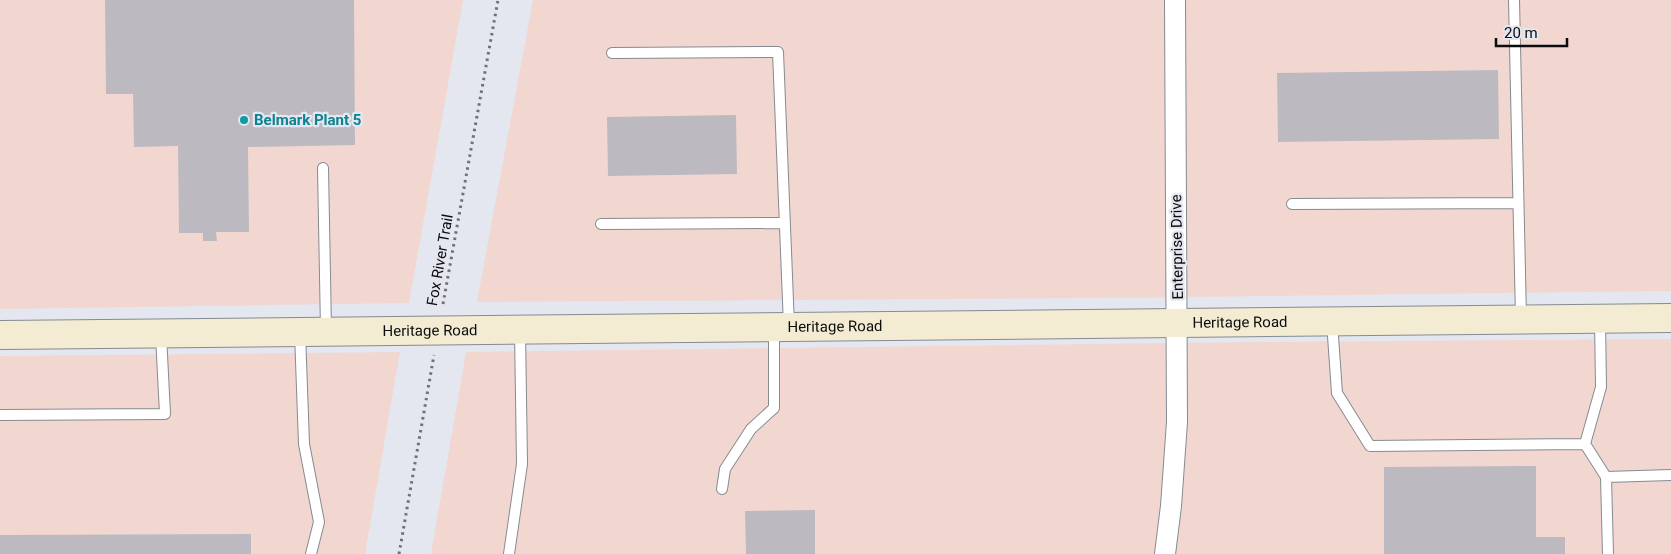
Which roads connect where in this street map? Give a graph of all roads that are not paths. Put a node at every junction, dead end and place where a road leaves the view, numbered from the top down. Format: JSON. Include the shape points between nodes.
{"nodes":[{"id":1,"x":1175,"y":0,"type":"edge"},
{"id":2,"x":1514,"y":0,"type":"edge"},
{"id":3,"x":612,"y":53,"type":"dead end"},
{"id":4,"x":324,"y":168,"type":"dead end"},
{"id":5,"x":1518,"y":203,"type":"junction"},
{"id":6,"x":1292,"y":204,"type":"dead end"},
{"id":7,"x":785,"y":223,"type":"junction"},
{"id":8,"x":601,"y":224,"type":"dead end"},
{"id":9,"x":1671,"y":318,"type":"edge"},
{"id":10,"x":1521,"y":319,"type":"junction"},
{"id":11,"x":1600,"y":319,"type":"junction"},
{"id":12,"x":1332,"y":321,"type":"junction"},
{"id":13,"x":1178,"y":323,"type":"junction"},
{"id":14,"x":782,"y":327,"type":"junction"},
{"id":15,"x":520,"y":329,"type":"junction"},
{"id":16,"x":313,"y":332,"type":"junction"},
{"id":17,"x":161,"y":333,"type":"junction"},
{"id":18,"x":0,"y":335,"type":"edge"},
{"id":19,"x":0,"y":416,"type":"edge"},
{"id":20,"x":1585,"y":444,"type":"junction"},
{"id":21,"x":1671,"y":475,"type":"edge"},
{"id":22,"x":1606,"y":477,"type":"junction"},
{"id":23,"x":722,"y":489,"type":"dead end"},
{"id":24,"x":311,"y":554,"type":"edge"},
{"id":25,"x":509,"y":554,"type":"edge"},
{"id":26,"x":1165,"y":554,"type":"edge"},
{"id":27,"x":1608,"y":554,"type":"edge"}],
"edges":[{"from":1,"to":13,"type":"street","name":"Enterprise Drive"},
{"from":2,"to":5,"type":"lane"},
{"from":3,"to":7,"type":"lane","via":[[778,52]]},
{"from":4,"to":16,"type":"lane"},
{"from":5,"to":6,"type":"lane"},
{"from":5,"to":10,"type":"lane"},
{"from":7,"to":8,"type":"lane"},
{"from":7,"to":14,"type":"lane"},
{"from":9,"to":11,"type":"main road","name":"Heritage Road"},
{"from":10,"to":11,"type":"main road","name":"Heritage Road"},
{"from":10,"to":12,"type":"main road","name":"Heritage Road"},
{"from":11,"to":20,"type":"lane","via":[[1601,387]]},
{"from":12,"to":13,"type":"main road","name":"Heritage Road"},
{"from":12,"to":20,"type":"lane","via":[[1337,393],[1370,446]]},
{"from":13,"to":14,"type":"main road","name":"Heritage Road"},
{"from":13,"to":26,"type":"street","name":"Enterprise Drive","via":[[1177,422]]},
{"from":14,"to":15,"type":"main road","name":"Heritage Road"},
{"from":14,"to":23,"type":"lane","via":[[774,408],[751,429],[725,469]]},
{"from":15,"to":16,"type":"main road","name":"Heritage Road"},
{"from":15,"to":25,"type":"lane","via":[[522,464]]},
{"from":16,"to":17,"type":"main road","name":"Heritage Road"},
{"from":16,"to":24,"type":"lane","via":[[304,444],[319,522]]},
{"from":17,"to":18,"type":"main road","name":"Heritage Road"},
{"from":17,"to":19,"type":"lane","via":[[165,414]]},
{"from":20,"to":22,"type":"lane"},
{"from":21,"to":22,"type":"lane"},
{"from":22,"to":27,"type":"lane"}]}
